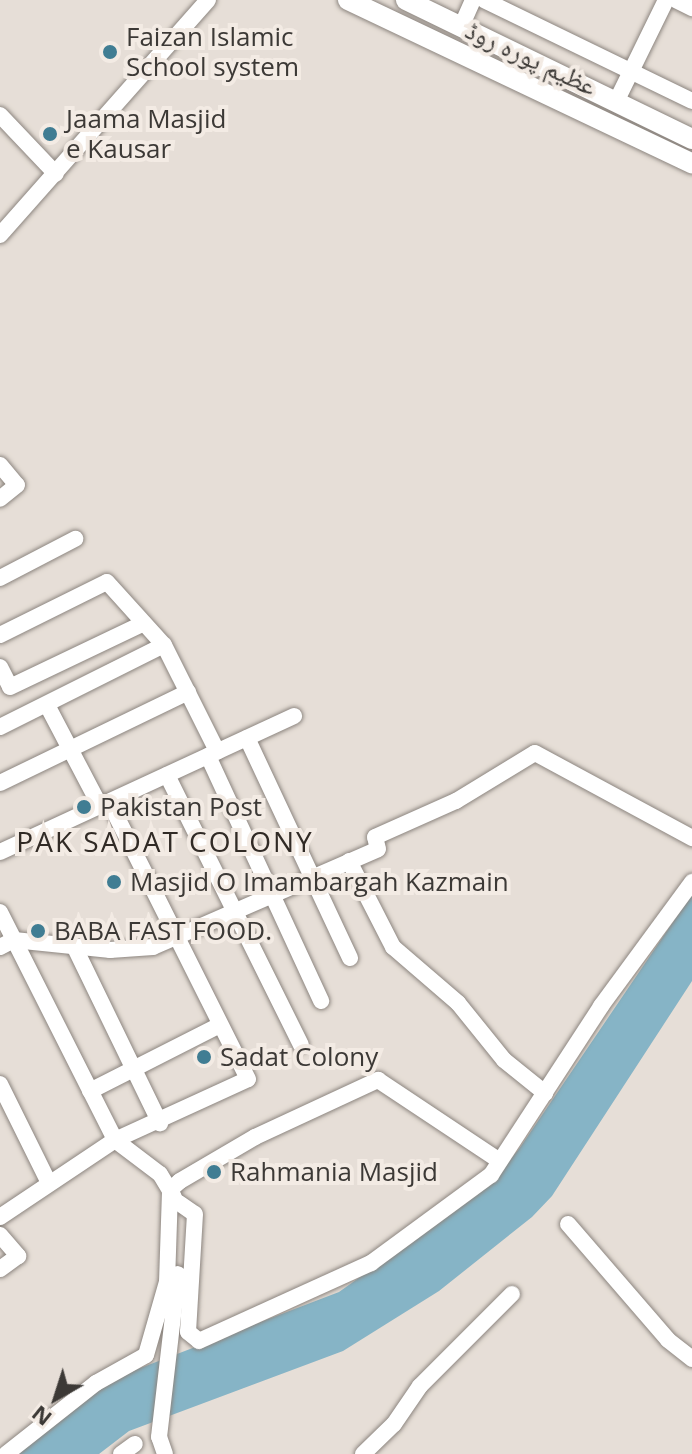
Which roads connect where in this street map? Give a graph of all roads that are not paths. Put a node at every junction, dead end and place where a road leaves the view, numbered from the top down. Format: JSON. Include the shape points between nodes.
{"nodes":[{"id":1,"x":208,"y":0,"type":"edge"},
{"id":2,"x":348,"y":0,"type":"edge"},
{"id":3,"x":406,"y":0,"type":"edge"},
{"id":4,"x":473,"y":0,"type":"edge"},
{"id":5,"x":484,"y":0,"type":"edge"},
{"id":6,"x":666,"y":0,"type":"edge"},
{"id":7,"x":676,"y":0,"type":"edge"},
{"id":8,"x":692,"y":8,"type":"edge"},
{"id":9,"x":461,"y":27,"type":"junction"},
{"id":10,"x":631,"y":71,"type":"junction"},
{"id":11,"x":692,"y":101,"type":"edge"},
{"id":12,"x":616,"y":102,"type":"junction"},
{"id":13,"x":3,"y":124,"type":"edge"},
{"id":14,"x":692,"y":139,"type":"edge"},
{"id":15,"x":692,"y":163,"type":"edge"},
{"id":16,"x":56,"y":174,"type":"junction"},
{"id":17,"x":0,"y":235,"type":"edge"},
{"id":18,"x":0,"y":465,"type":"edge"},
{"id":19,"x":0,"y":499,"type":"edge"},
{"id":20,"x":75,"y":539,"type":"dead end"},
{"id":21,"x":0,"y":578,"type":"edge"},
{"id":22,"x":144,"y":623,"type":"junction"},
{"id":23,"x":0,"y":635,"type":"edge"},
{"id":24,"x":164,"y":645,"type":"junction"},
{"id":25,"x":0,"y":667,"type":"edge"},
{"id":26,"x":188,"y":692,"type":"junction"},
{"id":27,"x":47,"y":705,"type":"junction"},
{"id":28,"x":294,"y":716,"type":"dead end"},
{"id":29,"x":0,"y":727,"type":"edge"},
{"id":30,"x":247,"y":738,"type":"junction"},
{"id":31,"x":71,"y":751,"type":"junction"},
{"id":32,"x":213,"y":754,"type":"junction"},
{"id":33,"x":167,"y":775,"type":"junction"},
{"id":34,"x":0,"y":783,"type":"edge"},
{"id":35,"x":105,"y":804,"type":"junction"},
{"id":36,"x":692,"y":838,"type":"edge"},
{"id":37,"x":0,"y":852,"type":"edge"},
{"id":38,"x":349,"y":861,"type":"junction"},
{"id":39,"x":313,"y":876,"type":"junction"},
{"id":40,"x":692,"y":882,"type":"edge"},
{"id":41,"x":273,"y":894,"type":"junction"},
{"id":42,"x":236,"y":910,"type":"junction"},
{"id":43,"x":0,"y":912,"type":"edge"},
{"id":44,"x":177,"y":935,"type":"junction"},
{"id":45,"x":7,"y":944,"type":"edge"},
{"id":46,"x":75,"y":948,"type":"junction"},
{"id":47,"x":350,"y":958,"type":"dead end"},
{"id":48,"x":321,"y":1001,"type":"dead end"},
{"id":49,"x":220,"y":1025,"type":"junction"},
{"id":50,"x":301,"y":1045,"type":"dead end"},
{"id":51,"x":134,"y":1068,"type":"junction"},
{"id":52,"x":0,"y":1084,"type":"edge"},
{"id":53,"x":90,"y":1091,"type":"junction"},
{"id":54,"x":545,"y":1093,"type":"junction"},
{"id":55,"x":160,"y":1123,"type":"junction"},
{"id":56,"x":115,"y":1140,"type":"junction"},
{"id":57,"x":500,"y":1161,"type":"junction"},
{"id":58,"x":48,"y":1181,"type":"junction"},
{"id":59,"x":174,"y":1197,"type":"junction"},
{"id":60,"x":0,"y":1217,"type":"edge"},
{"id":61,"x":568,"y":1224,"type":"dead end"},
{"id":62,"x":0,"y":1235,"type":"edge"},
{"id":63,"x":0,"y":1269,"type":"edge"},
{"id":64,"x":512,"y":1294,"type":"dead end"},
{"id":65,"x":692,"y":1359,"type":"edge"},
{"id":66,"x":135,"y":1444,"type":"dead end"},
{"id":67,"x":6,"y":1454,"type":"edge"},
{"id":68,"x":121,"y":1454,"type":"edge"},
{"id":69,"x":165,"y":1454,"type":"edge"},
{"id":70,"x":363,"y":1454,"type":"edge"}],
"edges":[{"from":1,"to":16,"type":"street"},
{"from":2,"to":15,"type":"main road","name":"عظیم پورہ روڈ"},
{"from":3,"to":9,"type":"main road","name":"عظیم پورہ روڈ"},
{"from":4,"to":9,"type":"street"},
{"from":5,"to":10,"type":"street"},
{"from":6,"to":10,"type":"street"},
{"from":7,"to":8,"type":"street"},
{"from":9,"to":12,"type":"main road","name":"عظیم پورہ روڈ"},
{"from":10,"to":11,"type":"street"},
{"from":10,"to":12,"type":"street"},
{"from":12,"to":14,"type":"main road","name":"عظیم پورہ روڈ"},
{"from":13,"to":16,"type":"street"},
{"from":16,"to":17,"type":"street"},
{"from":18,"to":19,"type":"street","via":[[17,485]]},
{"from":20,"to":21,"type":"street"},
{"from":22,"to":23,"type":"street","via":[[107,582]]},
{"from":22,"to":24,"type":"street"},
{"from":22,"to":25,"type":"street","via":[[10,687]]},
{"from":24,"to":26,"type":"street"},
{"from":24,"to":27,"type":"street"},
{"from":26,"to":31,"type":"street"},
{"from":26,"to":32,"type":"street"},
{"from":27,"to":29,"type":"street"},
{"from":27,"to":31,"type":"street"},
{"from":28,"to":30,"type":"street"},
{"from":30,"to":32,"type":"street"},
{"from":30,"to":39,"type":"street"},
{"from":31,"to":34,"type":"street"},
{"from":31,"to":35,"type":"street"},
{"from":32,"to":33,"type":"street"},
{"from":32,"to":41,"type":"street"},
{"from":33,"to":35,"type":"street"},
{"from":33,"to":42,"type":"street"},
{"from":35,"to":37,"type":"street"},
{"from":35,"to":44,"type":"street"},
{"from":36,"to":38,"type":"street","via":[[535,753],[456,801],[375,837],[378,849]]},
{"from":38,"to":39,"type":"street"},
{"from":38,"to":54,"type":"street","via":[[393,947],[458,1003],[504,1060]]},
{"from":39,"to":41,"type":"street"},
{"from":39,"to":47,"type":"street"},
{"from":40,"to":54,"type":"street"},
{"from":41,"to":42,"type":"street"},
{"from":41,"to":48,"type":"street"},
{"from":42,"to":44,"type":"street"},
{"from":42,"to":50,"type":"street"},
{"from":43,"to":45,"type":"street"},
{"from":44,"to":46,"type":"street","via":[[153,947]]},
{"from":44,"to":49,"type":"street"},
{"from":45,"to":46,"type":"street"},
{"from":45,"to":53,"type":"street"},
{"from":46,"to":51,"type":"street"},
{"from":49,"to":51,"type":"street"},
{"from":49,"to":55,"type":"street","via":[[248,1079]]},
{"from":51,"to":53,"type":"street"},
{"from":51,"to":55,"type":"street"},
{"from":52,"to":58,"type":"street"},
{"from":53,"to":56,"type":"street"},
{"from":54,"to":57,"type":"street"},
{"from":55,"to":56,"type":"street"},
{"from":56,"to":58,"type":"street"},
{"from":56,"to":59,"type":"street","via":[[160,1174]]},
{"from":57,"to":59,"type":"street","via":[[378,1080],[255,1137]]},
{"from":57,"to":59,"type":"street","via":[[457,1201],[371,1263],[199,1341],[188,1332],[195,1214]]},
{"from":58,"to":60,"type":"street"},
{"from":59,"to":67,"type":"street","via":[[167,1282],[146,1355],[96,1383]]},
{"from":59,"to":69,"type":"street","via":[[177,1290],[167,1333],[159,1437]]},
{"from":61,"to":65,"type":"street","via":[[668,1340]]},
{"from":62,"to":63,"type":"street","via":[[18,1256]]},
{"from":64,"to":70,"type":"street","via":[[420,1386],[394,1424]]},
{"from":66,"to":68,"type":"street"}]}
